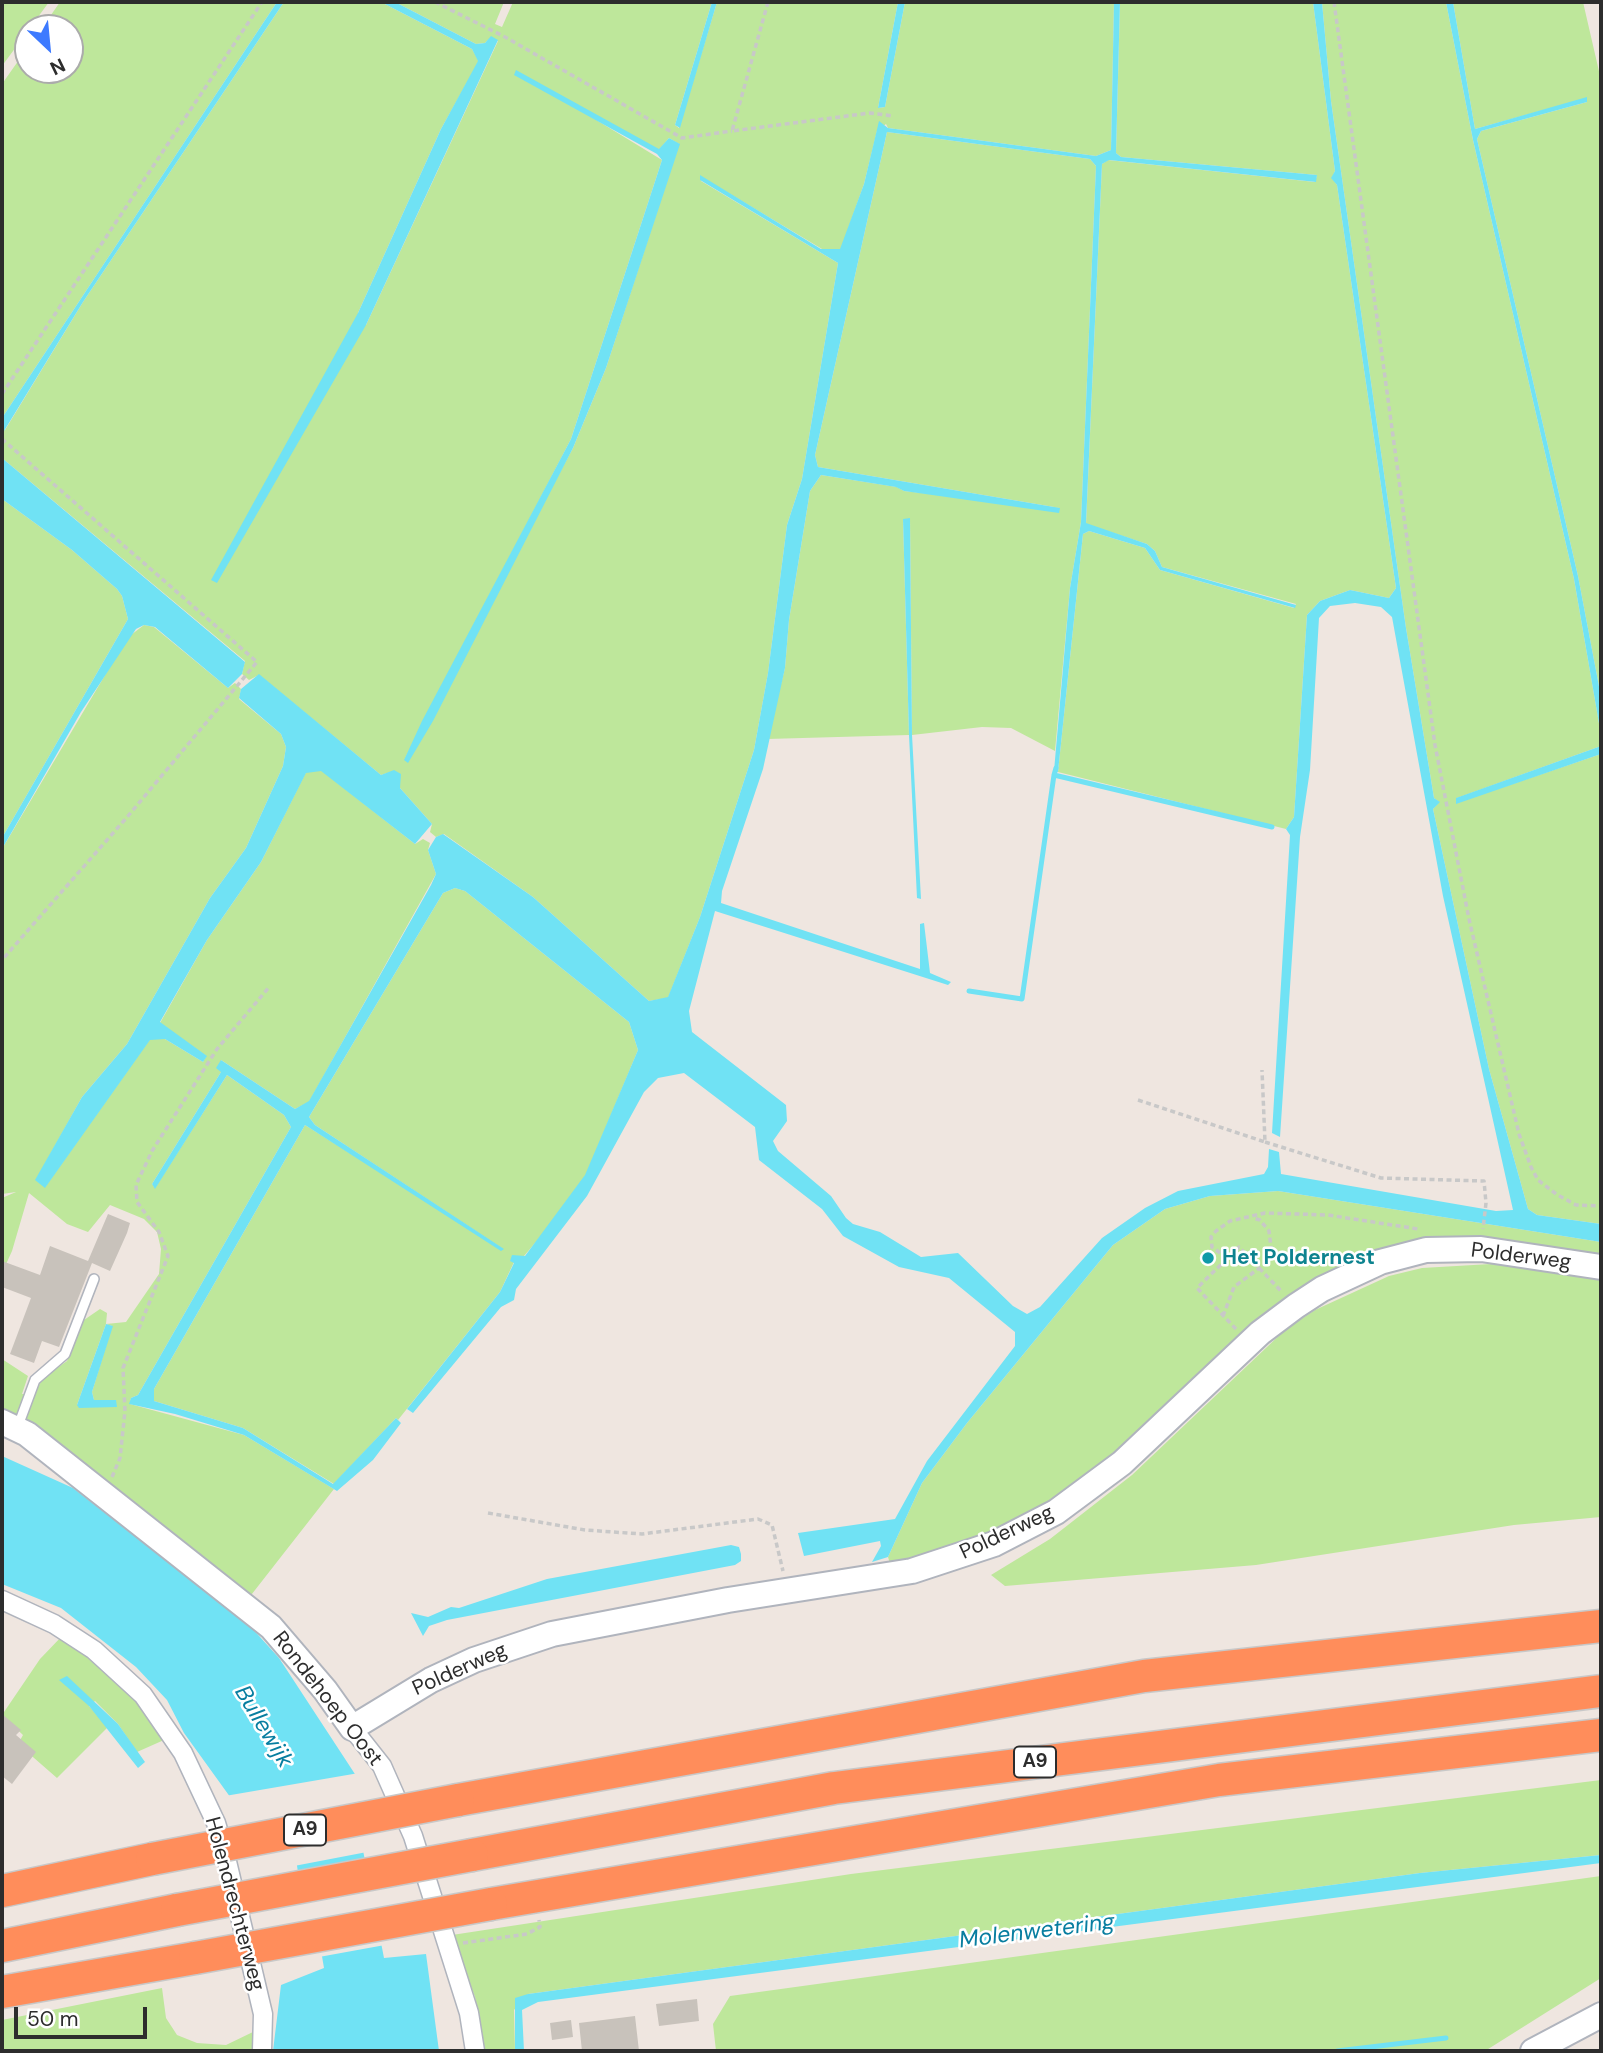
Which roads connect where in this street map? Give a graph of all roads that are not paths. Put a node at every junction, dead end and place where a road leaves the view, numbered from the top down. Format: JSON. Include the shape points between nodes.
{"nodes":[{"id":1,"x":1601,"y":1267,"type":"edge"},
{"id":2,"x":94,"y":1279,"type":"dead end"},
{"id":3,"x":9,"y":1425,"type":"edge"},
{"id":4,"x":2,"y":1600,"type":"edge"},
{"id":5,"x":1601,"y":1626,"type":"edge"},
{"id":6,"x":1601,"y":1691,"type":"edge"},
{"id":7,"x":352,"y":1728,"type":"junction"},
{"id":8,"x":1601,"y":1735,"type":"edge"},
{"id":9,"x":2,"y":1891,"type":"edge"},
{"id":10,"x":2,"y":1946,"type":"edge"},
{"id":11,"x":2,"y":1992,"type":"edge"},
{"id":12,"x":1601,"y":2015,"type":"edge"},
{"id":13,"x":262,"y":2051,"type":"edge"},
{"id":14,"x":475,"y":2051,"type":"edge"},
{"id":15,"x":1533,"y":2051,"type":"edge"}],
"edges":[{"from":1,"to":7,"type":"street","name":"Polderweg","via":[[1481,1248],[1426,1250],[1380,1262],[1296,1306],[1122,1462],[1056,1512],[994,1544],[925,1567],[552,1634],[431,1680]]},
{"from":2,"to":3,"type":"lane","via":[[65,1354],[34,1380]]},
{"from":3,"to":7,"type":"street","name":"Rondehoep Oost","via":[[271,1628]]},
{"from":4,"to":13,"type":"street","name":"Holendrechterweg","via":[[54,1624],[94,1650],[143,1695],[183,1753],[225,1853],[263,2014]]},
{"from":5,"to":9,"type":"highway","number":"A9","bridge":true,"via":[[1144,1676],[458,1800]]},
{"from":6,"to":10,"type":"highway","number":"A9","bridge":true,"via":[[834,1788]]},
{"from":7,"to":14,"type":"street","name":"Rondehoep Oost","via":[[382,1766],[413,1836],[469,2013]]},
{"from":8,"to":11,"type":"highway","number":"A9","bridge":true,"via":[[1219,1780],[491,1903]]},
{"from":12,"to":15,"type":"street"}]}
